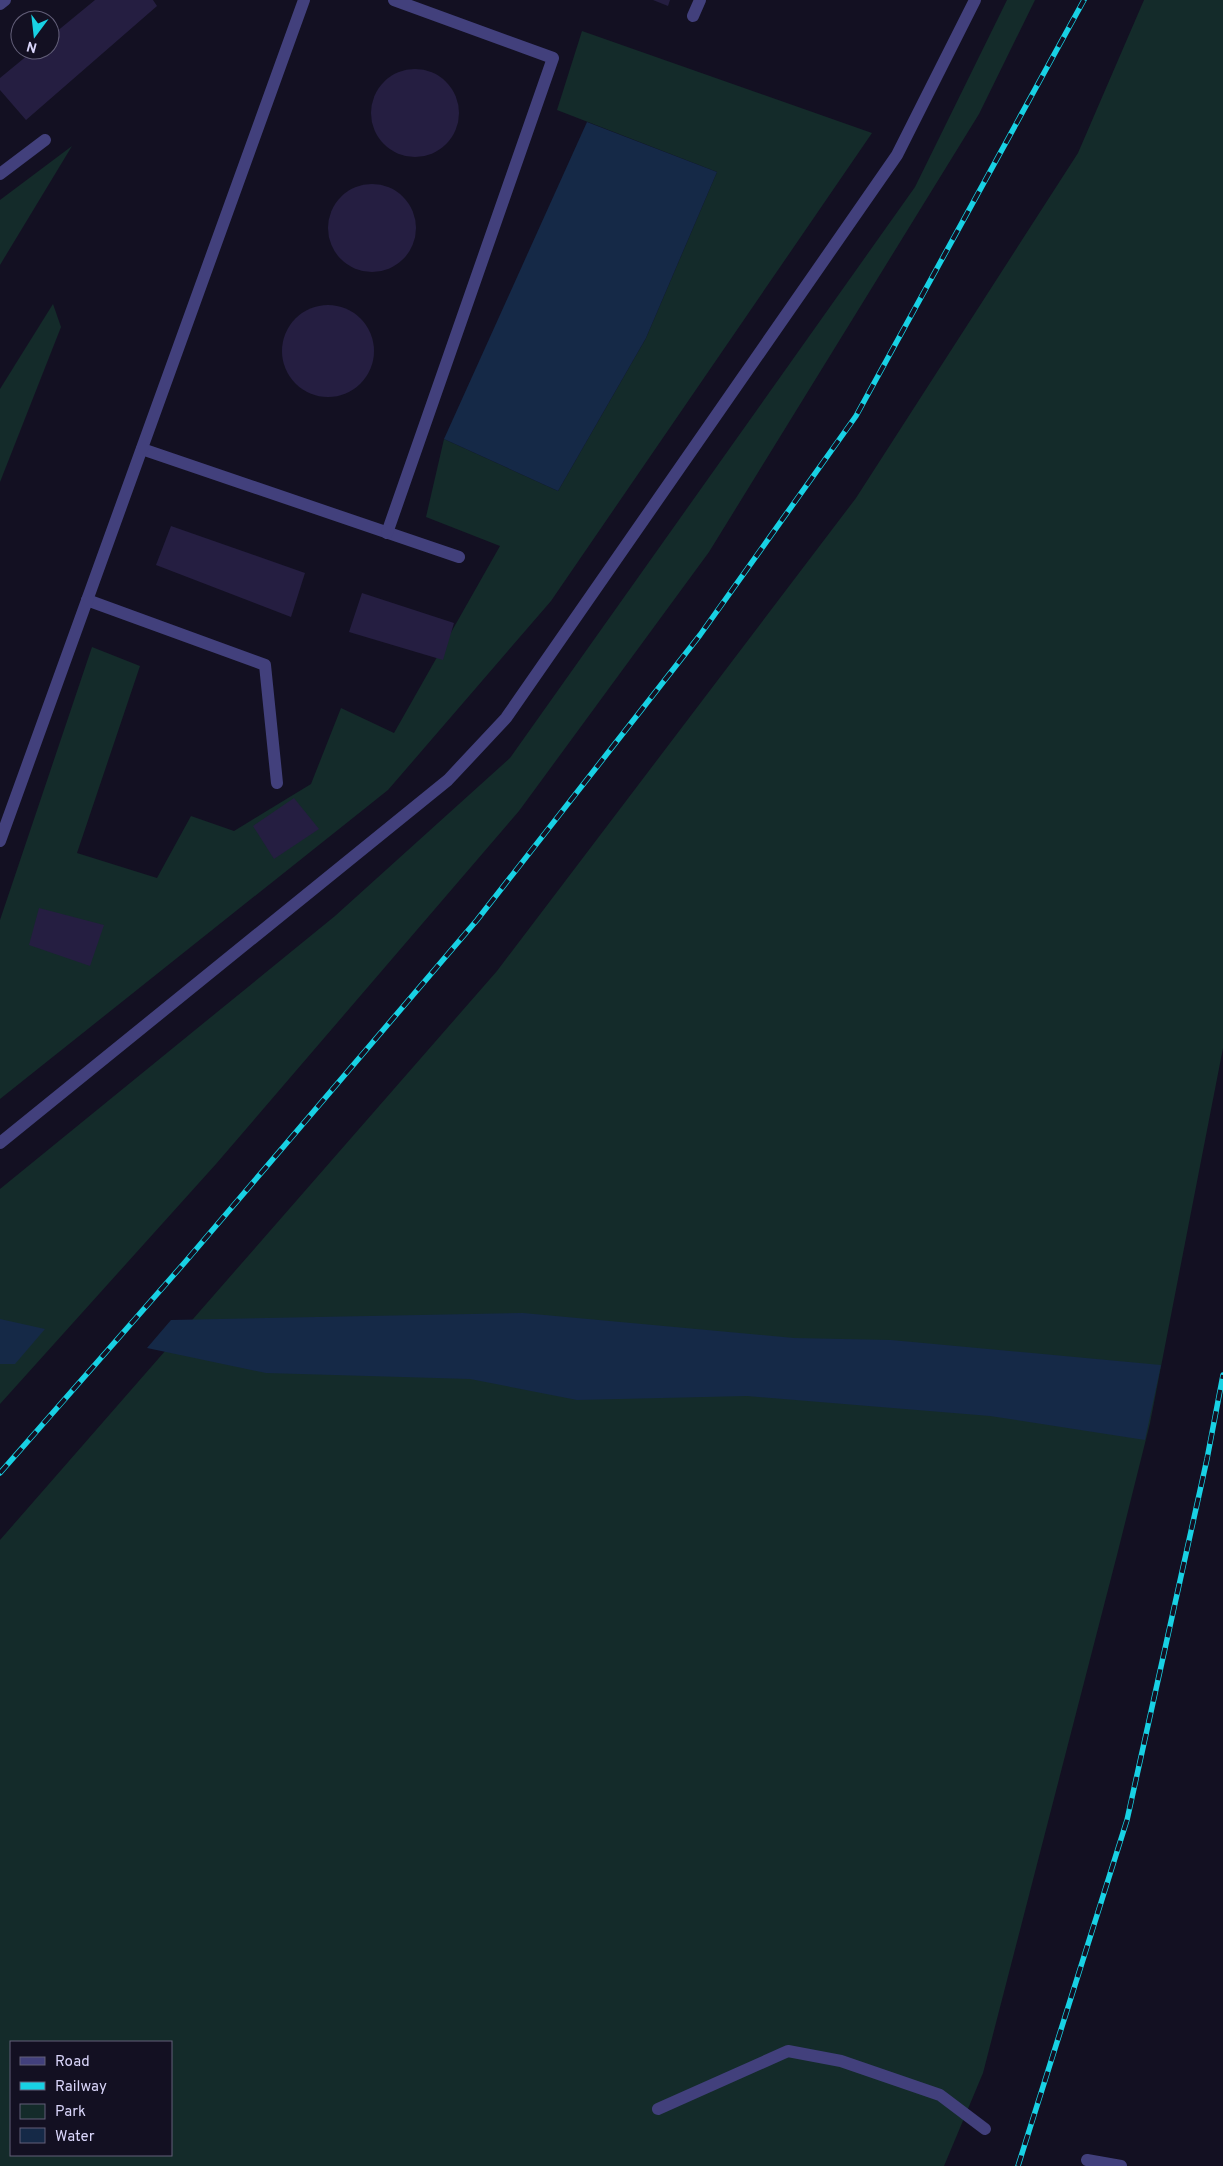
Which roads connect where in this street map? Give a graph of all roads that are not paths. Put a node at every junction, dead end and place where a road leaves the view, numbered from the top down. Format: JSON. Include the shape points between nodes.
{"nodes":[{"id":1,"x":5,"y":0,"type":"edge"},
{"id":2,"x":304,"y":0,"type":"edge"},
{"id":3,"x":394,"y":0,"type":"edge"},
{"id":4,"x":700,"y":0,"type":"edge"},
{"id":5,"x":975,"y":0,"type":"edge"},
{"id":6,"x":0,"y":4,"type":"edge"},
{"id":7,"x":693,"y":16,"type":"dead end"},
{"id":8,"x":45,"y":140,"type":"dead end"},
{"id":9,"x":0,"y":174,"type":"edge"},
{"id":10,"x":142,"y":449,"type":"junction"},
{"id":11,"x":387,"y":533,"type":"junction"},
{"id":12,"x":459,"y":557,"type":"dead end"},
{"id":13,"x":87,"y":600,"type":"junction"},
{"id":14,"x":277,"y":783,"type":"dead end"},
{"id":15,"x":0,"y":841,"type":"edge"},
{"id":16,"x":0,"y":1143,"type":"edge"},
{"id":17,"x":658,"y":2109,"type":"dead end"},
{"id":18,"x":986,"y":2130,"type":"dead end"},
{"id":19,"x":1087,"y":2160,"type":"dead end"},
{"id":20,"x":1121,"y":2166,"type":"edge"}],
"edges":[{"from":1,"to":6,"type":"street"},
{"from":2,"to":10,"type":"street"},
{"from":3,"to":11,"type":"street","via":[[553,58]]},
{"from":4,"to":7,"type":"street"},
{"from":5,"to":16,"type":"street","via":[[897,155],[506,718],[448,780]]},
{"from":8,"to":9,"type":"street"},
{"from":10,"to":11,"type":"street"},
{"from":10,"to":13,"type":"street"},
{"from":11,"to":12,"type":"street"},
{"from":13,"to":14,"type":"street","via":[[265,665]]},
{"from":13,"to":15,"type":"street"},
{"from":17,"to":18,"type":"street","via":[[788,2051],[841,2061],[940,2094]]},
{"from":19,"to":20,"type":"street"}]}
